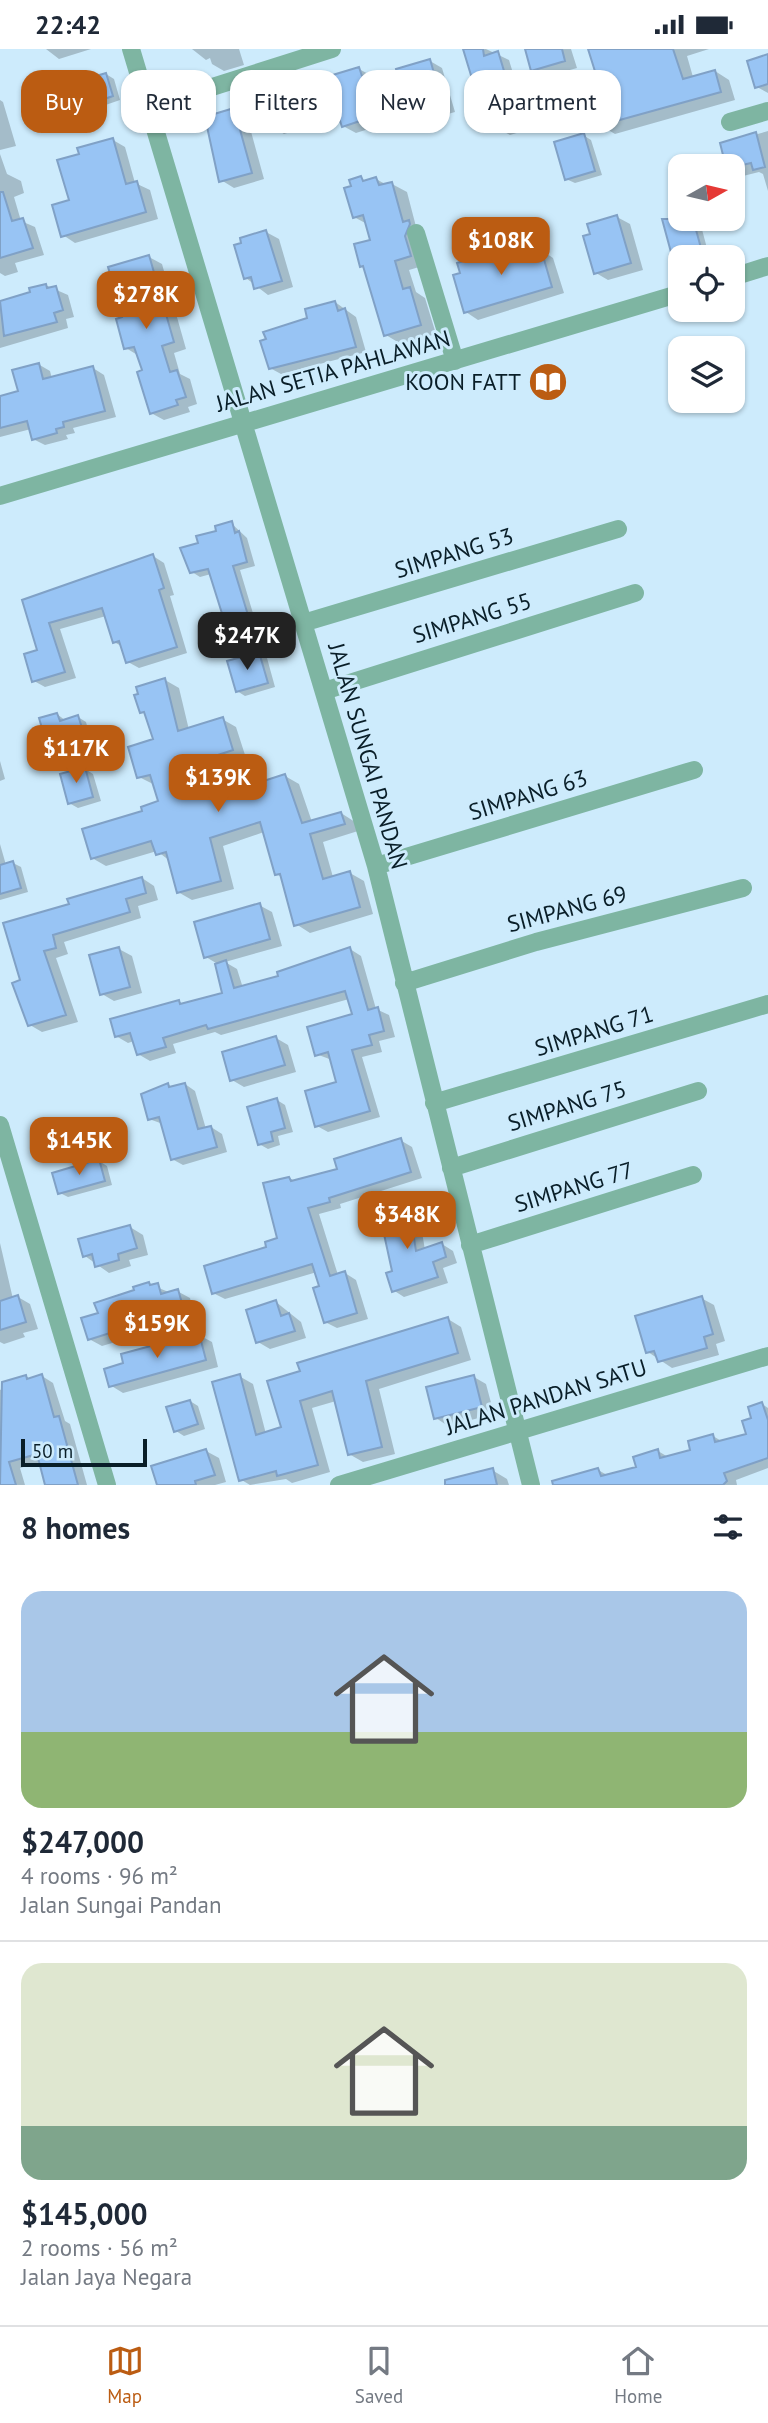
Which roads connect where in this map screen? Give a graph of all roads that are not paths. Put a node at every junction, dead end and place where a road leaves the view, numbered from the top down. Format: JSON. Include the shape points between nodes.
{"nodes":[{"id":1,"x":131,"y":49,"type":"edge"},
{"id":2,"x":332,"y":49,"type":"edge"},
{"id":3,"x":138,"y":70,"type":"edge"},
{"id":4,"x":216,"y":86,"type":"edge"},
{"id":5,"x":768,"y":111,"type":"edge"},
{"id":6,"x":730,"y":122,"type":"dead end"},
{"id":7,"x":157,"y":133,"type":"edge"},
{"id":8,"x":416,"y":233,"type":"dead end"},
{"id":9,"x":768,"y":266,"type":"edge"},
{"id":10,"x":745,"y":273,"type":"edge"},
{"id":11,"x":668,"y":297,"type":"edge"},
{"id":12,"x":455,"y":361,"type":"junction"},
{"id":13,"x":243,"y":422,"type":"junction"},
{"id":14,"x":0,"y":496,"type":"edge"},
{"id":15,"x":618,"y":529,"type":"dead end"},
{"id":16,"x":635,"y":593,"type":"dead end"},
{"id":17,"x":303,"y":623,"type":"junction"},
{"id":18,"x":324,"y":691,"type":"junction"},
{"id":19,"x":694,"y":771,"type":"dead end"},
{"id":20,"x":376,"y":866,"type":"junction"},
{"id":21,"x":743,"y":888,"type":"dead end"},
{"id":22,"x":404,"y":982,"type":"junction"},
{"id":23,"x":768,"y":1005,"type":"edge"},
{"id":24,"x":698,"y":1091,"type":"dead end"},
{"id":25,"x":434,"y":1103,"type":"junction"},
{"id":26,"x":0,"y":1125,"type":"edge"},
{"id":27,"x":450,"y":1168,"type":"junction"},
{"id":28,"x":693,"y":1175,"type":"dead end"},
{"id":29,"x":470,"y":1245,"type":"junction"},
{"id":30,"x":768,"y":1356,"type":"edge"},
{"id":31,"x":517,"y":1433,"type":"junction"},
{"id":32,"x":107,"y":1485,"type":"edge"},
{"id":33,"x":339,"y":1485,"type":"edge"},
{"id":34,"x":531,"y":1485,"type":"edge"}],
"edges":[{"from":1,"to":3,"type":"street","name":"JALAN SUNGAI PANDAN"},
{"from":2,"to":4,"type":"street"},
{"from":5,"to":6,"type":"street"},
{"from":7,"to":13,"type":"street","name":"JALAN SUNGAI PANDAN"},
{"from":8,"to":12,"type":"street"},
{"from":9,"to":10,"type":"street"},
{"from":11,"to":12,"type":"street","name":"JALAN SETIA PAHLAWAN"},
{"from":12,"to":13,"type":"street","name":"JALAN SETIA PAHLAWAN"},
{"from":13,"to":14,"type":"street","name":"JALAN SETIA PAHLAWAN"},
{"from":13,"to":17,"type":"street","name":"JALAN SUNGAI PANDAN"},
{"from":15,"to":17,"type":"street","name":"SIMPANG 53"},
{"from":16,"to":18,"type":"street","name":"SIMPANG 55"},
{"from":17,"to":18,"type":"street","name":"JALAN SUNGAI PANDAN"},
{"from":18,"to":20,"type":"street","name":"JALAN SUNGAI PANDAN"},
{"from":19,"to":20,"type":"street","name":"SIMPANG 63"},
{"from":20,"to":22,"type":"street","name":"JALAN SUNGAI PANDAN"},
{"from":21,"to":22,"type":"street","name":"SIMPANG 69"},
{"from":22,"to":25,"type":"street","name":"JALAN SUNGAI PANDAN"},
{"from":23,"to":25,"type":"street","name":"SIMPANG 71"},
{"from":24,"to":27,"type":"street","name":"SIMPANG 75"},
{"from":25,"to":27,"type":"street","name":"JALAN SUNGAI PANDAN"},
{"from":26,"to":32,"type":"street"},
{"from":27,"to":29,"type":"street","name":"JALAN SUNGAI PANDAN"},
{"from":28,"to":29,"type":"street","name":"SIMPANG 77"},
{"from":29,"to":31,"type":"street","name":"JALAN SUNGAI PANDAN"},
{"from":30,"to":31,"type":"street","name":"JALAN PANDAN SATU"},
{"from":31,"to":33,"type":"street","name":"JALAN PANDAN SATU"},
{"from":31,"to":34,"type":"street","name":"JALAN SUNGAI PANDAN"}]}
